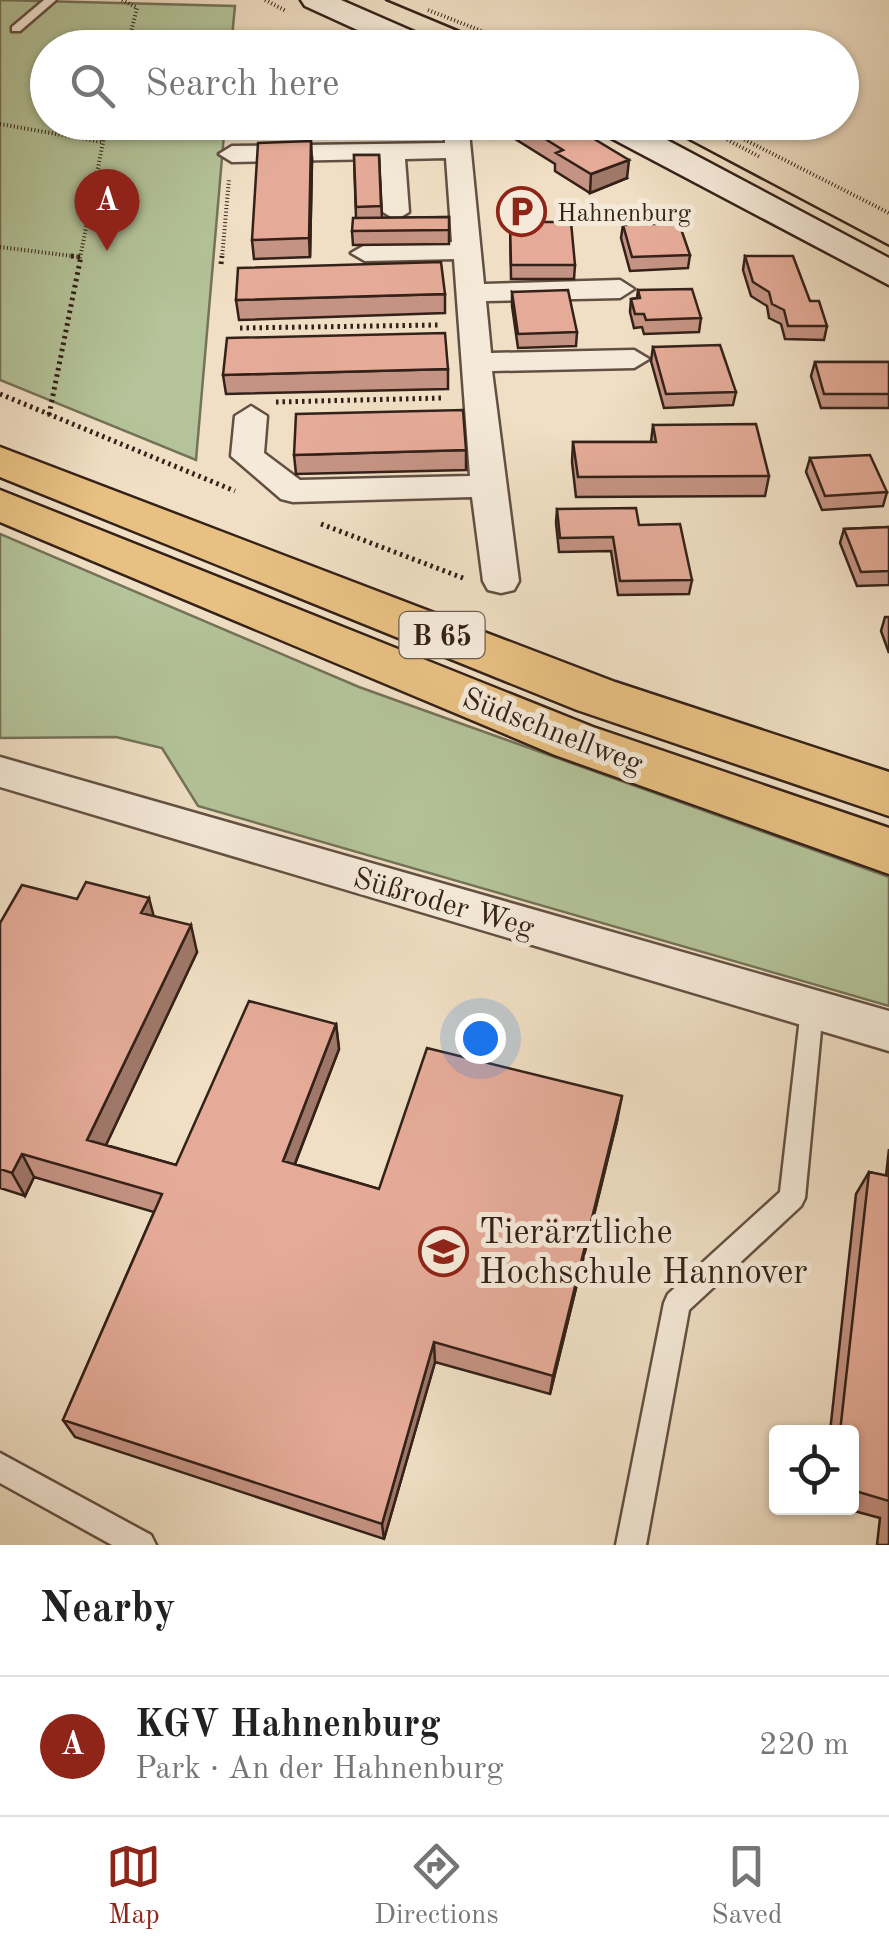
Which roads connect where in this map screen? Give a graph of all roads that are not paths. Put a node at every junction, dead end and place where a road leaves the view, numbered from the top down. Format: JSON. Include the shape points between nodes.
{"nodes":[{"id":1,"x":52,"y":0,"type":"edge"},
{"id":2,"x":316,"y":0,"type":"edge"},
{"id":3,"x":16,"y":29,"type":"dead end"},
{"id":4,"x":384,"y":30,"type":"edge"},
{"id":5,"x":440,"y":140,"type":"edge"},
{"id":6,"x":457,"y":140,"type":"edge"},
{"id":7,"x":640,"y":140,"type":"edge"},
{"id":8,"x":392,"y":151,"type":"junction"},
{"id":9,"x":232,"y":154,"type":"road end"},
{"id":10,"x":396,"y":212,"type":"dead end"},
{"id":11,"x":467,"y":250,"type":"junction"},
{"id":12,"x":366,"y":253,"type":"edge"},
{"id":13,"x":889,"y":273,"type":"edge"},
{"id":14,"x":620,"y":289,"type":"dead end"},
{"id":15,"x":472,"y":309,"type":"junction"},
{"id":16,"x":634,"y":359,"type":"dead end"},
{"id":17,"x":476,"y":362,"type":"junction"},
{"id":18,"x":251,"y":416,"type":"road end"},
{"id":19,"x":0,"y":461,"type":"edge"},
{"id":20,"x":487,"y":486,"type":"junction"},
{"id":21,"x":0,"y":506,"type":"edge"},
{"id":22,"x":501,"y":581,"type":"dead end"},
{"id":23,"x":0,"y":772,"type":"edge"},
{"id":24,"x":889,"y":794,"type":"edge"},
{"id":25,"x":889,"y":850,"type":"edge"},
{"id":26,"x":812,"y":1009,"type":"junction"},
{"id":27,"x":889,"y":1030,"type":"edge"},
{"id":28,"x":0,"y":1467,"type":"edge"},
{"id":29,"x":140,"y":1545,"type":"edge"},
{"id":30,"x":631,"y":1545,"type":"edge"}],
"edges":[{"from":1,"to":3,"type":"lane"},
{"from":2,"to":4,"type":"main road"},
{"from":5,"to":8,"type":"street"},
{"from":6,"to":11,"type":"street"},
{"from":7,"to":13,"type":"main road"},
{"from":8,"to":9,"type":"street"},
{"from":8,"to":10,"type":"street"},
{"from":11,"to":12,"type":"street"},
{"from":11,"to":15,"type":"street"},
{"from":14,"to":15,"type":"street"},
{"from":15,"to":17,"type":"street"},
{"from":16,"to":17,"type":"street"},
{"from":17,"to":20,"type":"street"},
{"from":18,"to":20,"type":"street","via":[[248,456],[294,491]]},
{"from":19,"to":24,"type":"highway","name":"Südschnellweg","number":"B 65","via":[[596,696]]},
{"from":20,"to":22,"type":"street"},
{"from":21,"to":25,"type":"highway","name":"Südschnellweg","number":"B 65","via":[[574,741]]},
{"from":23,"to":26,"type":"street","name":"Süßroder Weg"},
{"from":26,"to":27,"type":"street","name":"Süßroder Weg"},
{"from":26,"to":30,"type":"lane","via":[[792,1198],[677,1304]]},
{"from":28,"to":29,"type":"lane"}]}
